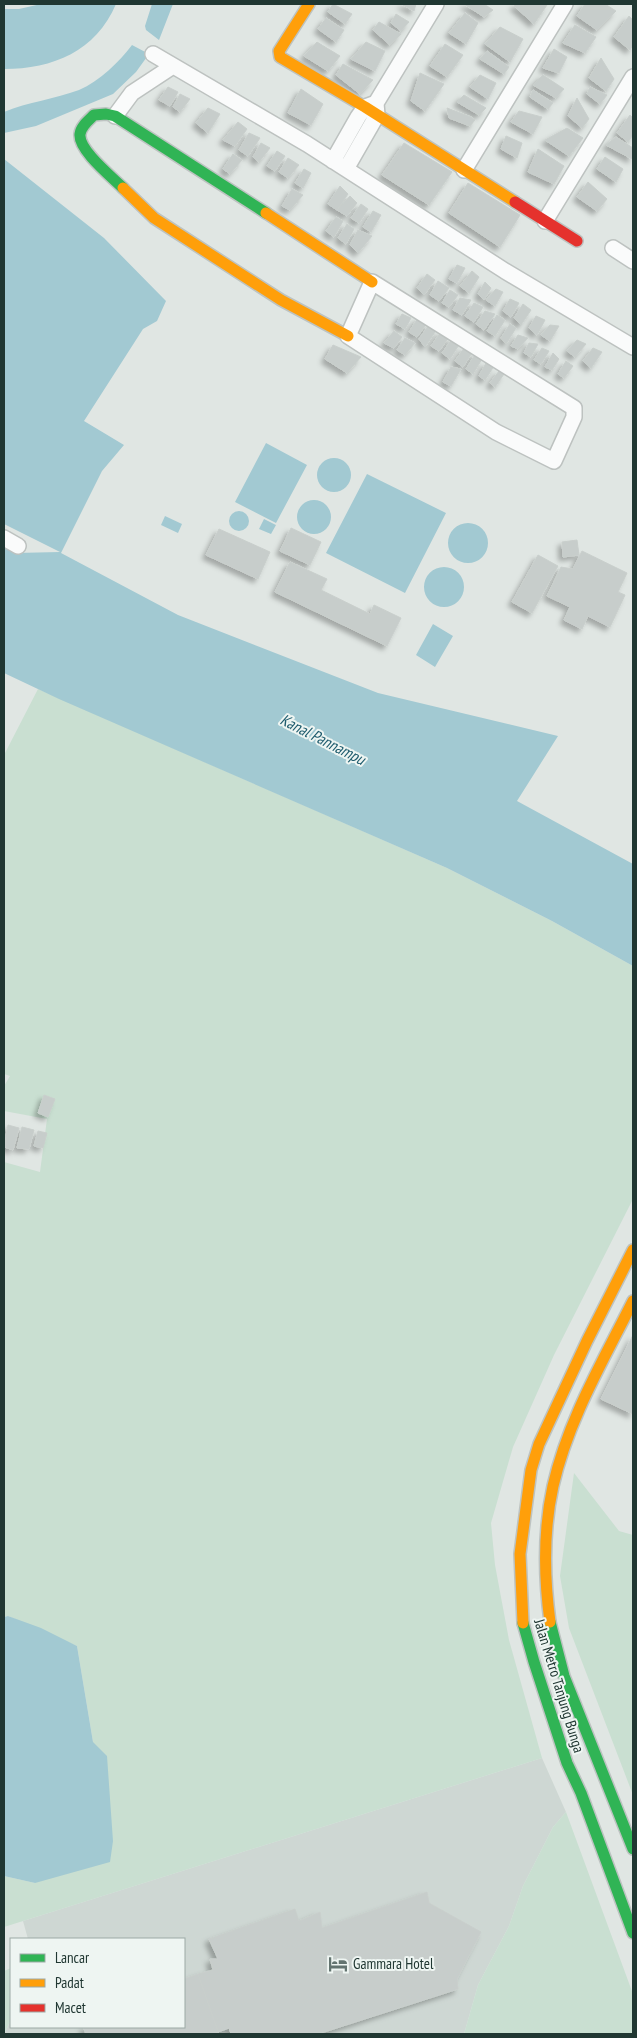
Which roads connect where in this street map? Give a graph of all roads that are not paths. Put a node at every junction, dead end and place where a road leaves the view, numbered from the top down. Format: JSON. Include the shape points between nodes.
{"nodes":[{"id":1,"x":310,"y":4,"type":"edge"},
{"id":2,"x":436,"y":4,"type":"edge"},
{"id":3,"x":565,"y":4,"type":"edge"},
{"id":4,"x":153,"y":54,"type":"dead end"},
{"id":5,"x":173,"y":66,"type":"junction"},
{"id":6,"x":633,"y":77,"type":"edge"},
{"id":7,"x":372,"y":108,"type":"junction"},
{"id":8,"x":115,"y":116,"type":"junction"},
{"id":9,"x":340,"y":165,"type":"junction"},
{"id":10,"x":464,"y":170,"type":"junction"},
{"id":11,"x":545,"y":221,"type":"junction"},
{"id":12,"x":577,"y":241,"type":"dead end"},
{"id":13,"x":613,"y":248,"type":"dead end"},
{"id":14,"x":633,"y":261,"type":"edge"},
{"id":15,"x":372,"y":282,"type":"junction"},
{"id":16,"x":348,"y":336,"type":"junction"},
{"id":17,"x":633,"y":347,"type":"edge"},
{"id":18,"x":4,"y":538,"type":"edge"},
{"id":19,"x":18,"y":546,"type":"dead end"},
{"id":20,"x":633,"y":1250,"type":"edge"},
{"id":21,"x":633,"y":1301,"type":"edge"},
{"id":22,"x":633,"y":1849,"type":"edge"},
{"id":23,"x":633,"y":1933,"type":"edge"}],
"edges":[{"from":1,"to":7,"type":"main road","via":[[279,52],[280,57]]},
{"from":2,"to":7,"type":"street"},
{"from":3,"to":10,"type":"street"},
{"from":4,"to":5,"type":"street"},
{"from":5,"to":8,"type":"street","via":[[132,92]]},
{"from":5,"to":9,"type":"street"},
{"from":6,"to":11,"type":"street"},
{"from":7,"to":9,"type":"street"},
{"from":7,"to":10,"type":"main road"},
{"from":8,"to":15,"type":"main road"},
{"from":8,"to":16,"type":"main road","via":[[94,115],[79,134],[79,139],[90,156],[142,207],[281,300]]},
{"from":9,"to":17,"type":"street"},
{"from":10,"to":11,"type":"main road"},
{"from":11,"to":12,"type":"main road"},
{"from":13,"to":14,"type":"street"},
{"from":15,"to":16,"type":"street"},
{"from":15,"to":16,"type":"street","via":[[574,408],[574,417],[554,461],[496,432]]},
{"from":18,"to":19,"type":"street"},
{"from":20,"to":23,"type":"main road","name":"Jalan Metro Tanjung Bunga","via":[[539,1444],[520,1554],[522,1618],[534,1662],[567,1763]]},
{"from":21,"to":22,"type":"main road","name":"Jalan Metro Tanjung Bunga","via":[[566,1442],[546,1519],[544,1557],[550,1627],[572,1695]]}]}
